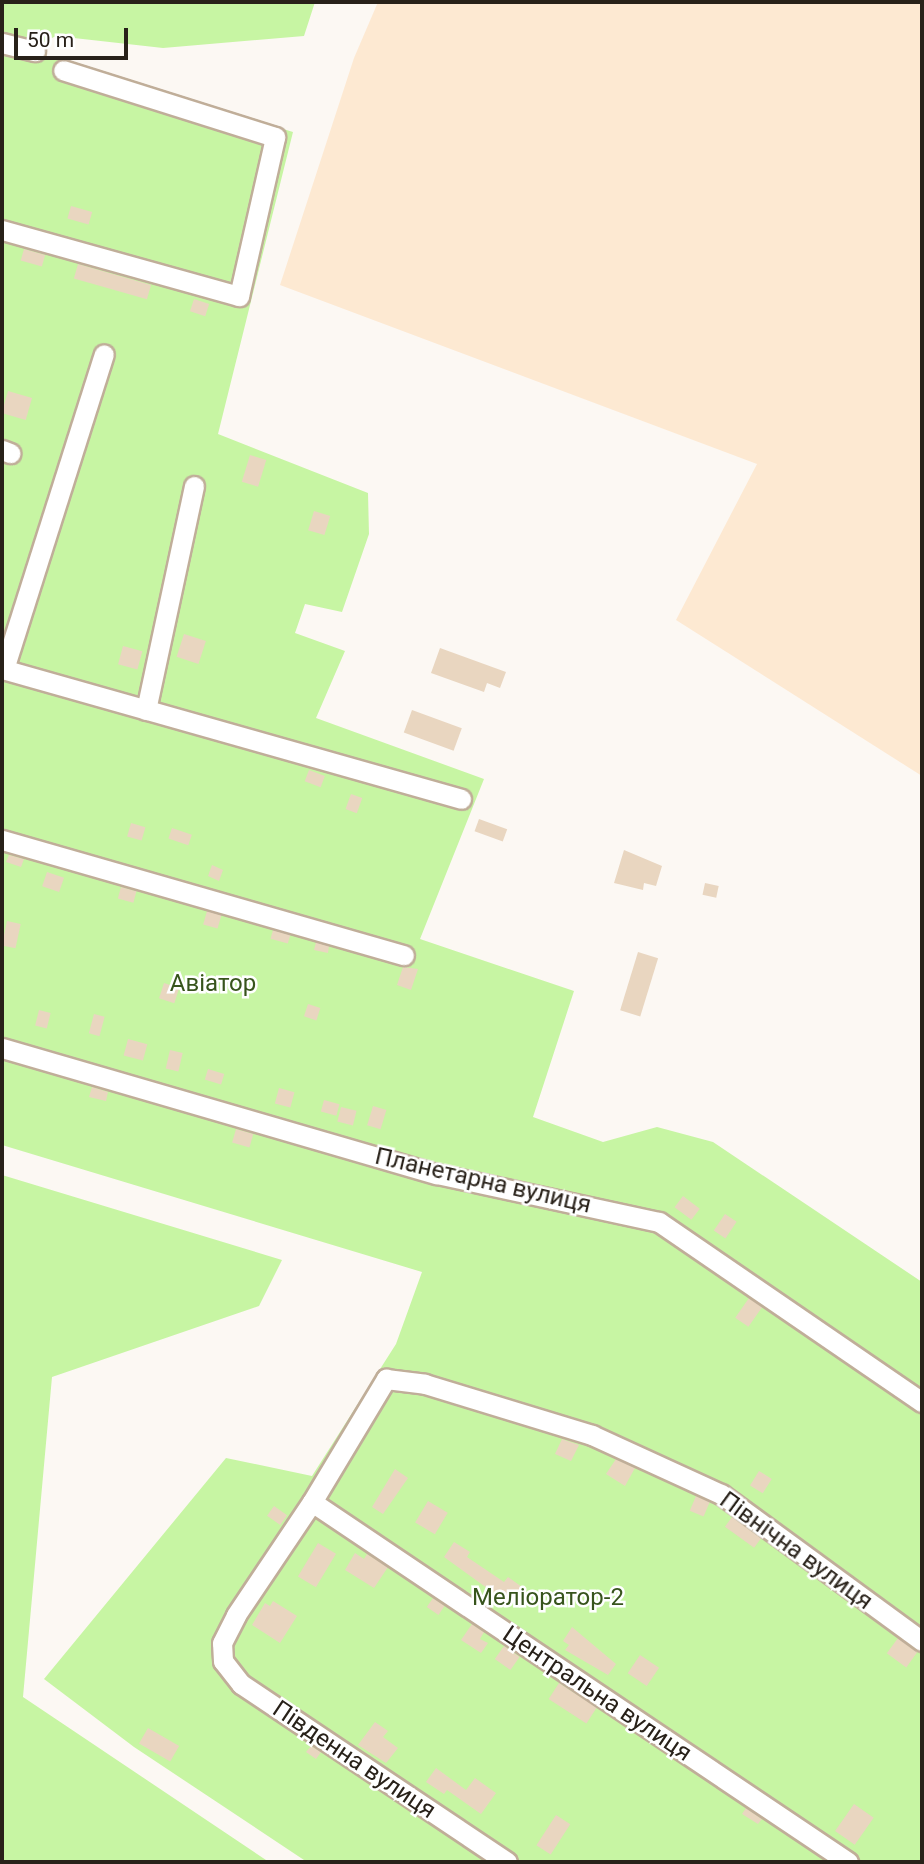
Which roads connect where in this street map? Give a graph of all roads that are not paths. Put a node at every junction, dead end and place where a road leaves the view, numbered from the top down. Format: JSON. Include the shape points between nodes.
{"nodes":[{"id":1,"x":2,"y":43,"type":"edge"},
{"id":2,"x":35,"y":51,"type":"dead end"},
{"id":3,"x":62,"y":70,"type":"dead end"},
{"id":4,"x":2,"y":230,"type":"edge"},
{"id":5,"x":104,"y":354,"type":"dead end"},
{"id":6,"x":194,"y":486,"type":"dead end"},
{"id":7,"x":3,"y":669,"type":"edge"},
{"id":8,"x":146,"y":710,"type":"junction"},
{"id":9,"x":461,"y":799,"type":"dead end"},
{"id":10,"x":2,"y":840,"type":"edge"},
{"id":11,"x":404,"y":955,"type":"dead end"},
{"id":12,"x":2,"y":1048,"type":"edge"},
{"id":13,"x":922,"y":1402,"type":"edge"},
{"id":14,"x":312,"y":1502,"type":"junction"},
{"id":15,"x":922,"y":1641,"type":"edge"},
{"id":16,"x":507,"y":1862,"type":"edge"},
{"id":17,"x":848,"y":1862,"type":"edge"}],
"edges":[{"from":1,"to":2,"type":"street"},
{"from":3,"to":4,"type":"street","via":[[275,136],[239,296]]},
{"from":5,"to":7,"type":"street"},
{"from":6,"to":8,"type":"street"},
{"from":7,"to":8,"type":"street"},
{"from":8,"to":9,"type":"street"},
{"from":10,"to":11,"type":"street"},
{"from":12,"to":13,"type":"street","name":"Планетарна вулиця","via":[[437,1174],[659,1222]]},
{"from":14,"to":15,"type":"street","name":"Північна вулиця","via":[[386,1379],[425,1384],[592,1435],[721,1494]]},
{"from":14,"to":16,"type":"street","name":"Південна вулиця","via":[[222,1643],[229,1672]]},
{"from":14,"to":17,"type":"street","name":"Центральна вулиця"}]}
